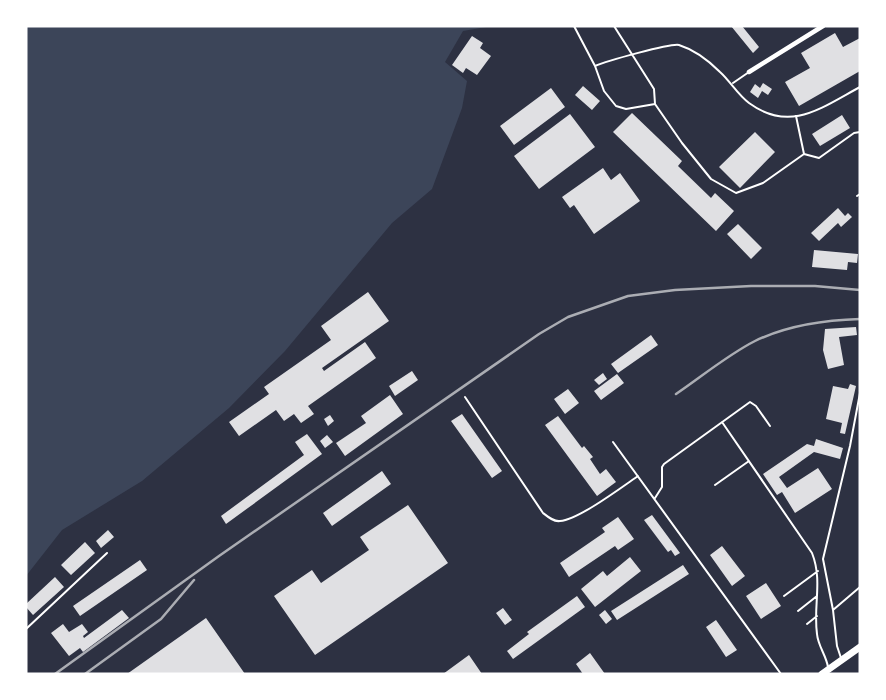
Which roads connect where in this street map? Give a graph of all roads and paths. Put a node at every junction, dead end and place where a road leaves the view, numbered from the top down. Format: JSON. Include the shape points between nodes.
{"nodes":[{"id":1,"x":574,"y":26,"type":"edge"},
{"id":2,"x":614,"y":26,"type":"edge"},
{"id":3,"x":823,"y":26,"type":"edge"},
{"id":4,"x":632,"y":56,"type":"junction"},
{"id":5,"x":595,"y":66,"type":"junction"},
{"id":6,"x":749,"y":72,"type":"joint"},
{"id":7,"x":733,"y":84,"type":"junction"},
{"id":8,"x":860,"y":87,"type":"edge"},
{"id":9,"x":655,"y":104,"type":"junction"},
{"id":10,"x":796,"y":116,"type":"junction"},
{"id":11,"x":860,"y":132,"type":"edge"},
{"id":12,"x":804,"y":154,"type":"junction"},
{"id":13,"x":860,"y":393,"type":"edge"},
{"id":14,"x":465,"y":397,"type":"dead end"},
{"id":15,"x":722,"y":422,"type":"junction"},
{"id":16,"x":770,"y":426,"type":"dead end"},
{"id":17,"x":613,"y":442,"type":"dead end"},
{"id":18,"x":749,"y":461,"type":"junction"},
{"id":19,"x":638,"y":476,"type":"junction"},
{"id":20,"x":715,"y":485,"type":"dead end"},
{"id":21,"x":654,"y":499,"type":"junction"},
{"id":22,"x":107,"y":553,"type":"dead end"},
{"id":23,"x":818,"y":571,"type":"junction"},
{"id":24,"x":860,"y":587,"type":"edge"},
{"id":25,"x":784,"y":596,"type":"dead end"},
{"id":26,"x":817,"y":596,"type":"junction"},
{"id":27,"x":833,"y":610,"type":"junction"},
{"id":28,"x":798,"y":611,"type":"dead end"},
{"id":29,"x":817,"y":616,"type":"junction"},
{"id":30,"x":807,"y":624,"type":"dead end"},
{"id":31,"x":26,"y":629,"type":"edge"},
{"id":32,"x":860,"y":647,"type":"edge"},
{"id":33,"x":842,"y":660,"type":"junction"},
{"id":34,"x":825,"y":672,"type":"edge"},
{"id":35,"x":781,"y":674,"type":"edge"}],
"edges":[{"from":1,"to":5,"type":"lane"},
{"from":2,"to":4,"type":"lane"},
{"from":3,"to":6,"type":"street"},
{"from":4,"to":5,"type":"lane"},
{"from":4,"to":7,"type":"lane","via":[[678,45],[705,58]]},
{"from":4,"to":9,"type":"lane","via":[[654,90]]},
{"from":5,"to":9,"type":"lane","via":[[604,91],[616,106],[626,109]]},
{"from":6,"to":7,"type":"lane"},
{"from":7,"to":10,"type":"lane","via":[[748,102],[777,118]]},
{"from":8,"to":10,"type":"lane","via":[[812,114]]},
{"from":9,"to":12,"type":"lane","via":[[712,179],[736,193],[763,183]]},
{"from":10,"to":12,"type":"lane"},
{"from":11,"to":12,"type":"lane","via":[[820,158]]},
{"from":13,"to":27,"type":"lane","via":[[823,559]]},
{"from":14,"to":19,"type":"lane","via":[[543,513],[552,519],[561,521],[579,514]]},
{"from":15,"to":16,"type":"lane","via":[[750,402]]},
{"from":15,"to":18,"type":"lane"},
{"from":15,"to":21,"type":"lane","via":[[664,464],[662,487]]},
{"from":17,"to":19,"type":"lane"},
{"from":18,"to":20,"type":"lane"},
{"from":18,"to":23,"type":"lane","via":[[812,553]]},
{"from":19,"to":21,"type":"lane"},
{"from":21,"to":35,"type":"lane"},
{"from":22,"to":31,"type":"lane"},
{"from":23,"to":25,"type":"lane"},
{"from":23,"to":26,"type":"lane"},
{"from":24,"to":27,"type":"lane"},
{"from":26,"to":28,"type":"lane"},
{"from":26,"to":29,"type":"lane"},
{"from":27,"to":33,"type":"lane"},
{"from":29,"to":30,"type":"lane"},
{"from":29,"to":34,"type":"lane","via":[[817,634],[825,654]]},
{"from":32,"to":33,"type":"main road"},
{"from":33,"to":34,"type":"main road"}]}
